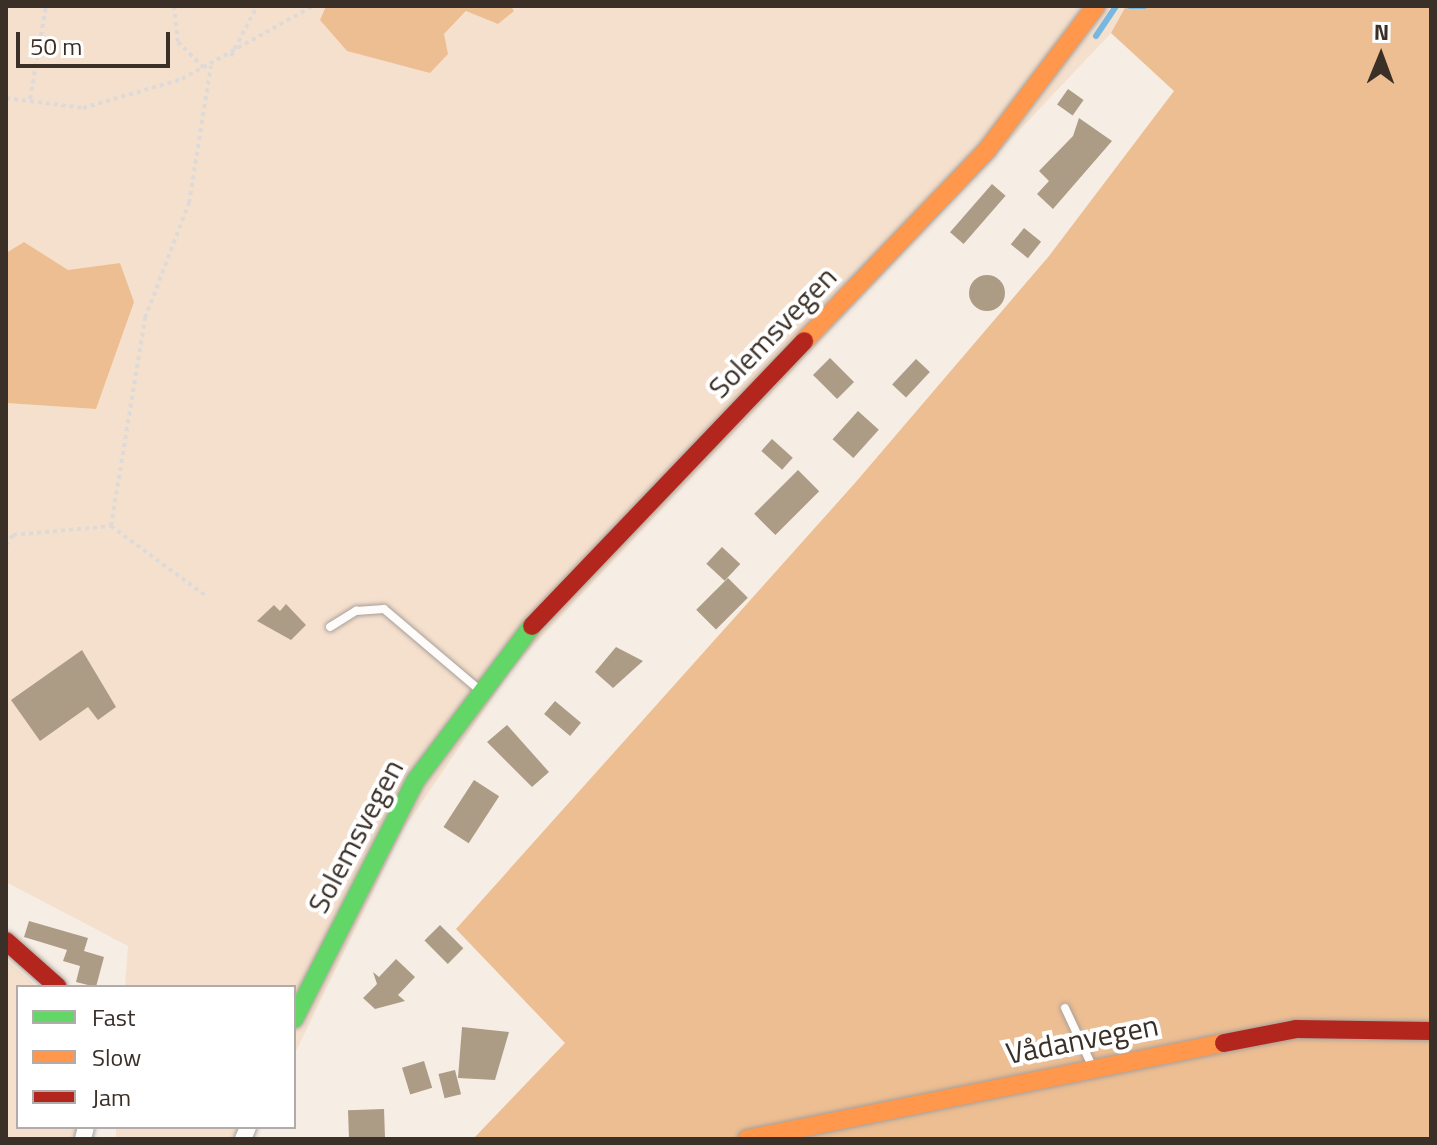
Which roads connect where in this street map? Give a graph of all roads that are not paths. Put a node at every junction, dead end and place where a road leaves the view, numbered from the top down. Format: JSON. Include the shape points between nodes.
{"nodes":[{"id":1,"x":1096,"y":6,"type":"edge"},
{"id":2,"x":330,"y":627,"type":"dead end"},
{"id":3,"x":478,"y":688,"type":"junction"},
{"id":4,"x":6,"y":941,"type":"edge"},
{"id":5,"x":56,"y":985,"type":"edge"},
{"id":6,"x":1065,"y":1008,"type":"dead end"},
{"id":7,"x":296,"y":1015,"type":"edge"},
{"id":8,"x":1431,"y":1031,"type":"edge"},
{"id":9,"x":1092,"y":1066,"type":"junction"},
{"id":10,"x":747,"y":1139,"type":"edge"}],
"edges":[{"from":1,"to":3,"type":"street","name":"Solemsvegen","via":[[1006,128]]},
{"from":2,"to":3,"type":"lane","via":[[356,611],[384,609]]},
{"from":3,"to":7,"type":"street","name":"Solemsvegen","via":[[387,831]]},
{"from":4,"to":5,"type":"street"},
{"from":6,"to":9,"type":"lane"},
{"from":8,"to":9,"type":"street","name":"Vådanvegen","via":[[1296,1029]]},
{"from":9,"to":10,"type":"street","name":"Vådanvegen"}]}
